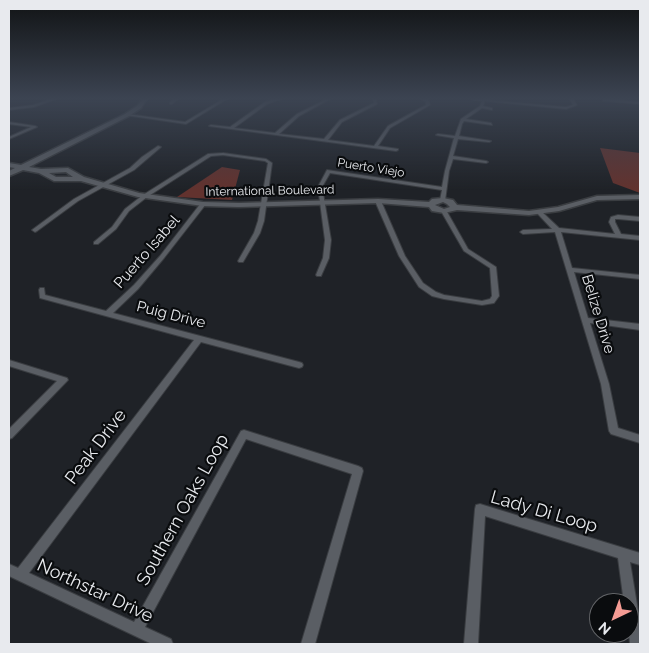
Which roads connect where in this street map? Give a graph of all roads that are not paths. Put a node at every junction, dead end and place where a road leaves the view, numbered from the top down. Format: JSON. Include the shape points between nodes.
{"nodes":[{"id":1,"x":29,"y":129,"type":"edge"},
{"id":2,"x":98,"y":129,"type":"edge"},
{"id":3,"x":242,"y":129,"type":"edge"},
{"id":4,"x":281,"y":129,"type":"edge"},
{"id":5,"x":334,"y":129,"type":"edge"},
{"id":6,"x":387,"y":129,"type":"edge"},
{"id":7,"x":459,"y":129,"type":"edge"},
{"id":8,"x":276,"y":134,"type":"junction"},
{"id":9,"x":438,"y":135,"type":"dead end"},
{"id":10,"x":457,"y":137,"type":"junction"},
{"id":11,"x":9,"y":138,"type":"edge"},
{"id":12,"x":325,"y":141,"type":"junction"},
{"id":13,"x":489,"y":141,"type":"dead end"},
{"id":14,"x":159,"y":147,"type":"dead end"},
{"id":15,"x":375,"y":147,"type":"junction"},
{"id":16,"x":396,"y":150,"type":"dead end"},
{"id":17,"x":451,"y":157,"type":"junction"},
{"id":18,"x":486,"y":162,"type":"dead end"},
{"id":19,"x":9,"y":165,"type":"edge"},
{"id":20,"x":22,"y":167,"type":"junction"},
{"id":21,"x":9,"y":174,"type":"edge"},
{"id":22,"x":103,"y":185,"type":"junction"},
{"id":23,"x":444,"y":189,"type":"junction"},
{"id":24,"x":145,"y":196,"type":"junction"},
{"id":25,"x":640,"y":197,"type":"edge"},
{"id":26,"x":443,"y":200,"type":"junction"},
{"id":27,"x":378,"y":201,"type":"junction"},
{"id":28,"x":322,"y":202,"type":"junction"},
{"id":29,"x":203,"y":204,"type":"junction"},
{"id":30,"x":432,"y":204,"type":"junction"},
{"id":31,"x":263,"y":205,"type":"junction"},
{"id":32,"x":454,"y":207,"type":"junction"},
{"id":33,"x":444,"y":211,"type":"junction"},
{"id":34,"x":539,"y":212,"type":"junction"},
{"id":35,"x":640,"y":219,"type":"edge"},
{"id":36,"x":35,"y":230,"type":"dead end"},
{"id":37,"x":557,"y":230,"type":"junction"},
{"id":38,"x":523,"y":232,"type":"dead end"},
{"id":39,"x":619,"y":236,"type":"junction"},
{"id":40,"x":640,"y":238,"type":"edge"},
{"id":41,"x":96,"y":243,"type":"dead end"},
{"id":42,"x":241,"y":261,"type":"dead end"},
{"id":43,"x":570,"y":270,"type":"junction"},
{"id":44,"x":319,"y":275,"type":"dead end"},
{"id":45,"x":640,"y":277,"type":"edge"},
{"id":46,"x":42,"y":290,"type":"dead end"},
{"id":47,"x":106,"y":314,"type":"junction"},
{"id":48,"x":586,"y":320,"type":"junction"},
{"id":49,"x":640,"y":326,"type":"edge"},
{"id":50,"x":200,"y":338,"type":"junction"},
{"id":51,"x":9,"y":363,"type":"edge"},
{"id":52,"x":299,"y":365,"type":"dead end"},
{"id":53,"x":9,"y":435,"type":"edge"},
{"id":54,"x":640,"y":439,"type":"edge"},
{"id":55,"x":623,"y":554,"type":"junction"},
{"id":56,"x":640,"y":559,"type":"edge"},
{"id":57,"x":14,"y":573,"type":"edge"},
{"id":58,"x":138,"y":630,"type":"junction"},
{"id":59,"x":166,"y":644,"type":"edge"},
{"id":60,"x":308,"y":644,"type":"edge"},
{"id":61,"x":470,"y":644,"type":"edge"},
{"id":62,"x":637,"y":644,"type":"edge"}],
"edges":[{"from":1,"to":11,"type":"street"},
{"from":2,"to":20,"type":"main road"},
{"from":3,"to":8,"type":"street"},
{"from":4,"to":8,"type":"street"},
{"from":5,"to":12,"type":"street"},
{"from":6,"to":15,"type":"street"},
{"from":7,"to":10,"type":"street"},
{"from":8,"to":12,"type":"street"},
{"from":9,"to":10,"type":"street"},
{"from":10,"to":13,"type":"street"},
{"from":10,"to":17,"type":"street"},
{"from":12,"to":15,"type":"street"},
{"from":14,"to":22,"type":"street","via":[[132,169]]},
{"from":15,"to":16,"type":"street"},
{"from":17,"to":18,"type":"street"},
{"from":17,"to":23,"type":"street"},
{"from":19,"to":20,"type":"main road","name":"International Boulevard"},
{"from":20,"to":21,"type":"main road"},
{"from":20,"to":22,"type":"main road","name":"International Boulevard","via":[[41,171],[54,179],[81,179]]},
{"from":22,"to":24,"type":"main road","name":"International Boulevard"},
{"from":22,"to":36,"type":"street"},
{"from":23,"to":26,"type":"street"},
{"from":23,"to":28,"type":"street","name":"Puerto Viejo","via":[[329,171],[321,184]]},
{"from":24,"to":29,"type":"main road","name":"International Boulevard"},
{"from":24,"to":31,"type":"street","via":[[210,155],[223,154],[269,162]]},
{"from":24,"to":41,"type":"street"},
{"from":25,"to":34,"type":"main road","via":[[597,198]]},
{"from":26,"to":30,"type":"main road","name":"International Boulevard"},
{"from":26,"to":32,"type":"main road"},
{"from":27,"to":28,"type":"main road","name":"International Boulevard"},
{"from":27,"to":30,"type":"main road","name":"International Boulevard"},
{"from":27,"to":33,"type":"street","via":[[402,256],[421,285],[434,294],[455,300],[488,303],[496,296],[493,267],[466,250]]},
{"from":28,"to":31,"type":"main road","name":"International Boulevard"},
{"from":28,"to":44,"type":"street","via":[[328,251]]},
{"from":29,"to":31,"type":"main road","name":"International Boulevard"},
{"from":29,"to":47,"type":"street","name":"Puerto Isabel","via":[[156,265]]},
{"from":30,"to":33,"type":"main road","name":"International Boulevard","via":[[435,209]]},
{"from":31,"to":42,"type":"street","via":[[257,233]]},
{"from":32,"to":33,"type":"main road"},
{"from":32,"to":34,"type":"main road"},
{"from":34,"to":37,"type":"street","name":"Belize Drive"},
{"from":35,"to":39,"type":"street","via":[[613,218]]},
{"from":37,"to":38,"type":"street"},
{"from":37,"to":39,"type":"street"},
{"from":37,"to":43,"type":"street","name":"Belize Drive"},
{"from":39,"to":40,"type":"street"},
{"from":43,"to":45,"type":"street"},
{"from":43,"to":48,"type":"street","name":"Belize Drive"},
{"from":46,"to":47,"type":"street","name":"Puig Drive","via":[[42,296]]},
{"from":47,"to":50,"type":"street","name":"Puig Drive"},
{"from":48,"to":49,"type":"street"},
{"from":48,"to":54,"type":"street","name":"Belize Drive","via":[[610,403],[614,431]]},
{"from":50,"to":52,"type":"street","name":"Puig Drive"},
{"from":50,"to":57,"type":"street","name":"Peak Drive"},
{"from":51,"to":53,"type":"street","via":[[64,380]]},
{"from":55,"to":56,"type":"street","name":"Lady Di Loop"},
{"from":55,"to":61,"type":"street","name":"Lady Di Loop","via":[[480,509]]},
{"from":55,"to":62,"type":"street"},
{"from":57,"to":58,"type":"street","name":"Northstar Drive"},
{"from":58,"to":59,"type":"street","name":"Northstar Drive"},
{"from":58,"to":60,"type":"street","name":"Southern Oaks Loop","via":[[244,434],[358,471]]}]}
